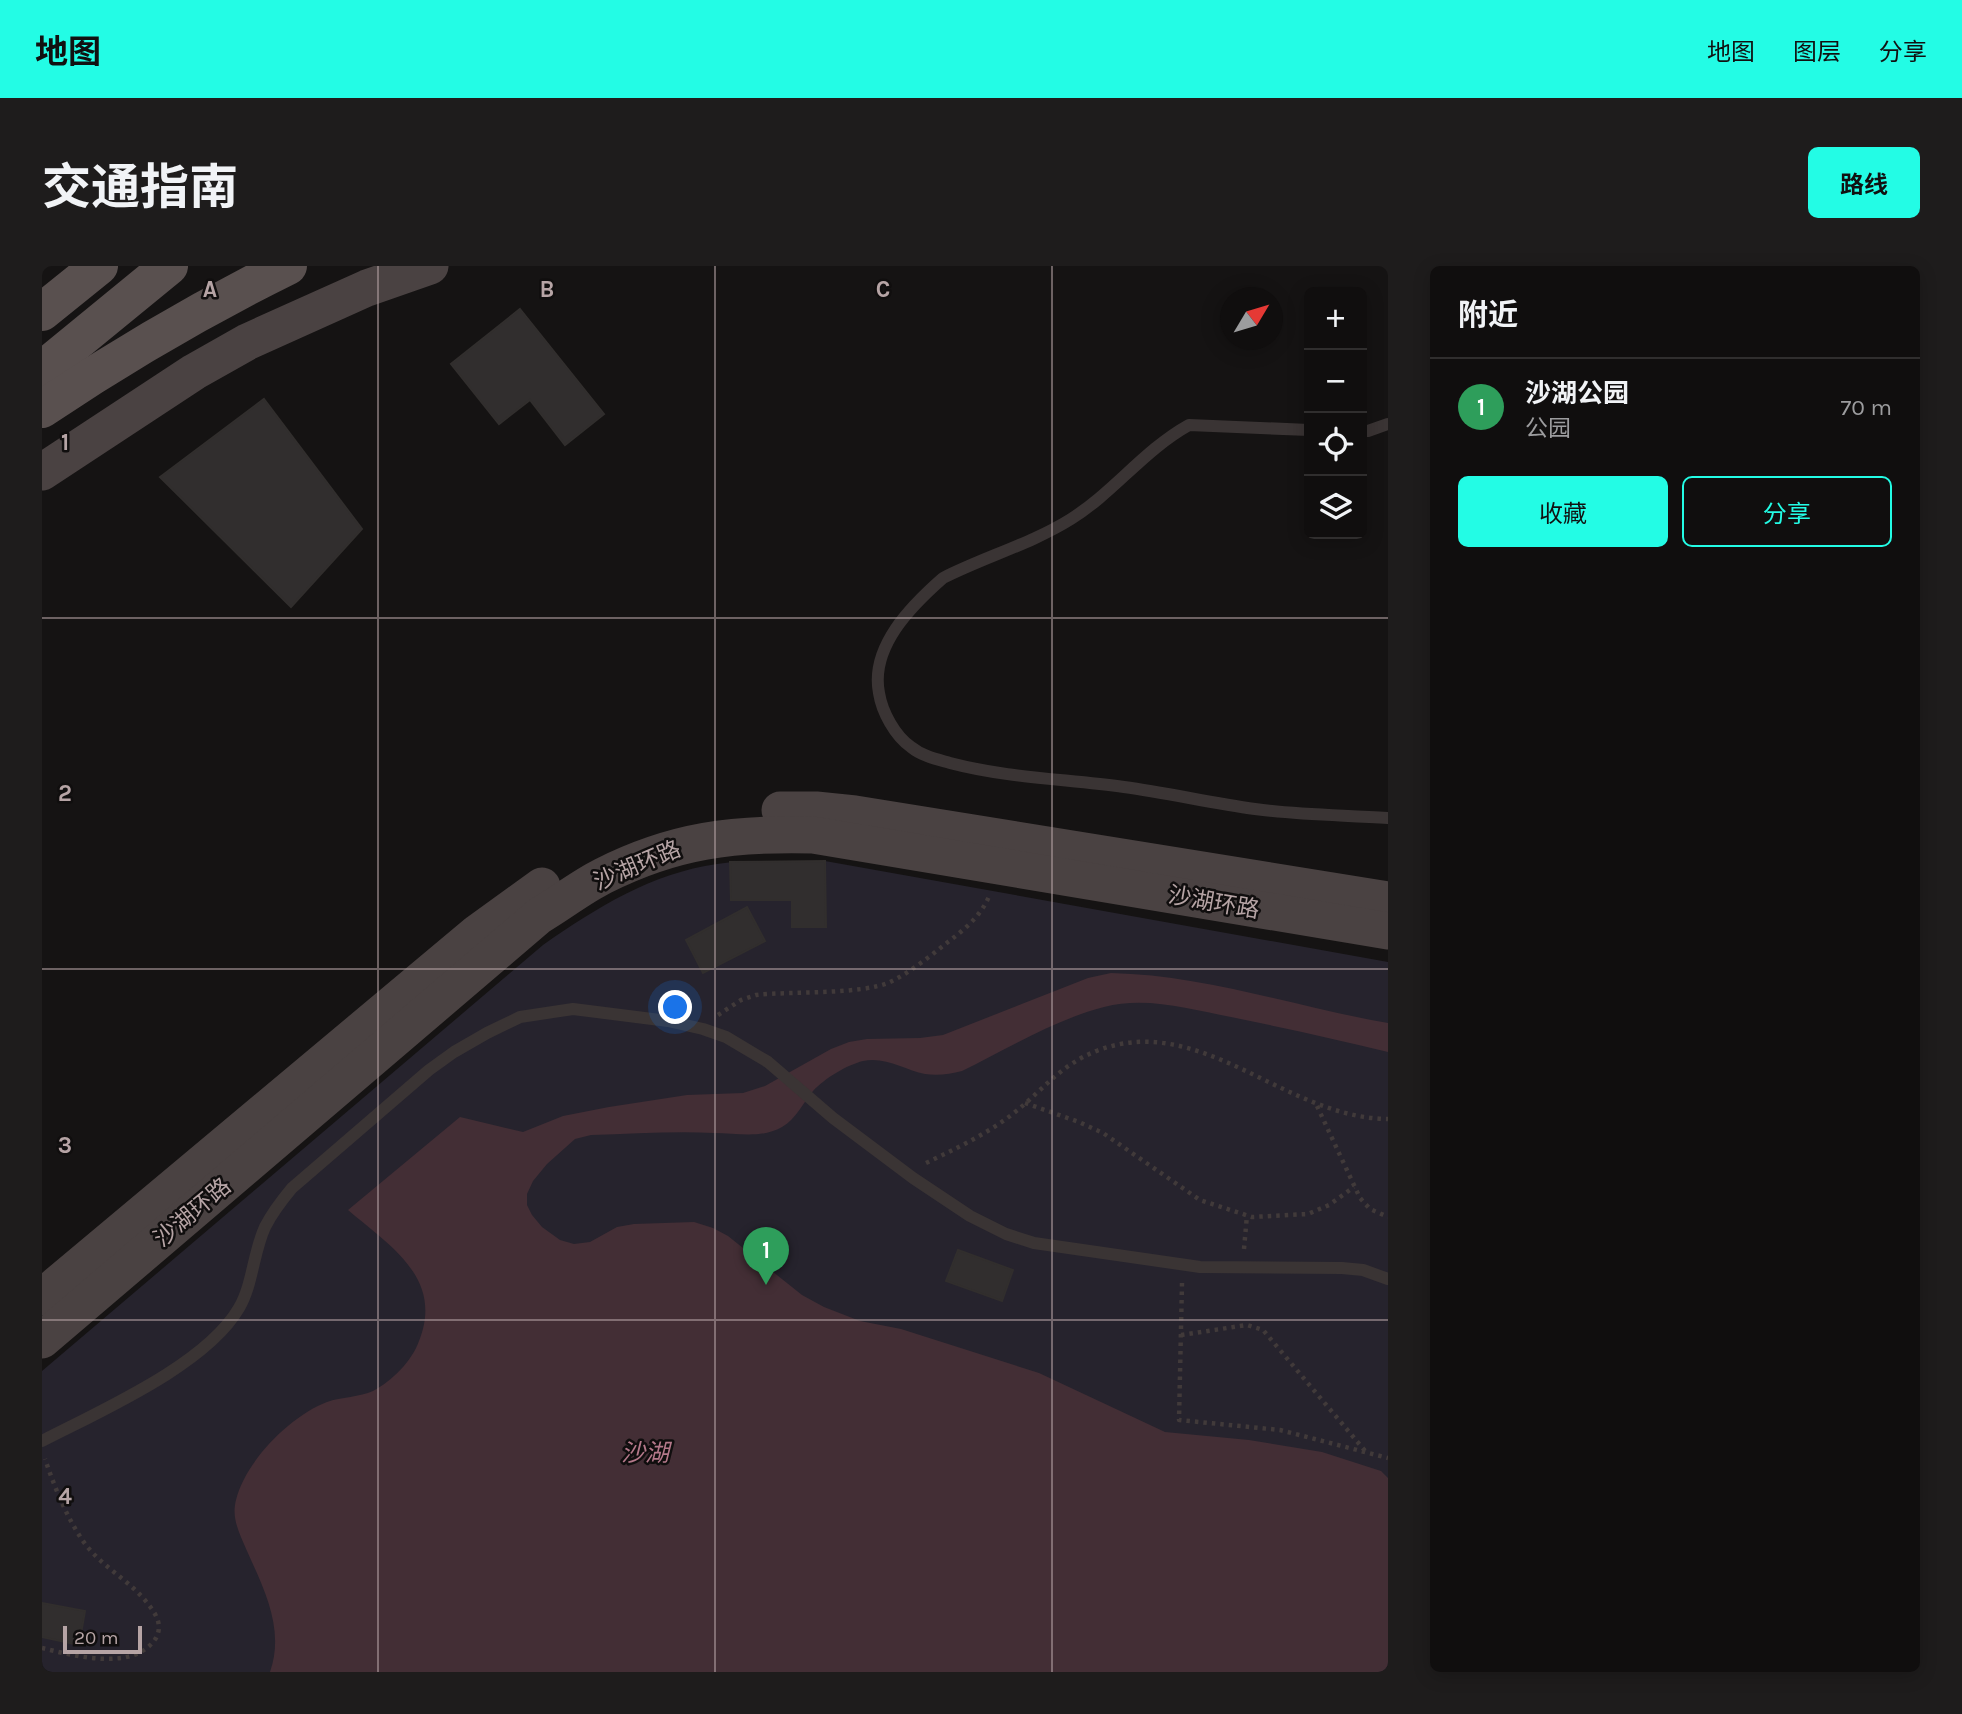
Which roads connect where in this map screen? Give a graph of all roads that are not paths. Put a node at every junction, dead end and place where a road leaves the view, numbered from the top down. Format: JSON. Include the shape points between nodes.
{"nodes":[{"id":1,"x":99,"y":266,"type":"edge"},
{"id":2,"x":169,"y":266,"type":"edge"},
{"id":3,"x":288,"y":266,"type":"edge"},
{"id":4,"x":430,"y":266,"type":"edge"},
{"id":5,"x":42,"y":312,"type":"edge"},
{"id":6,"x":42,"y":370,"type":"edge"},
{"id":7,"x":42,"y":409,"type":"edge"},
{"id":8,"x":1388,"y":424,"type":"edge"},
{"id":9,"x":1304,"y":430,"type":"edge"},
{"id":10,"x":1367,"y":430,"type":"edge"},
{"id":11,"x":42,"y":472,"type":"edge"},
{"id":12,"x":1388,"y":818,"type":"edge"},
{"id":13,"x":1388,"y":900,"type":"edge"},
{"id":14,"x":1388,"y":931,"type":"edge"},
{"id":15,"x":1388,"y":1279,"type":"edge"},
{"id":16,"x":42,"y":1297,"type":"edge"},
{"id":17,"x":42,"y":1340,"type":"edge"},
{"id":18,"x":42,"y":1441,"type":"edge"}],
"edges":[{"from":1,"to":5,"type":"main road"},
{"from":2,"to":6,"type":"main road"},
{"from":3,"to":7,"type":"main road","via":[[154,337]]},
{"from":4,"to":11,"type":"street","via":[[367,288],[247,342]]},
{"from":8,"to":10,"type":"lane"},
{"from":9,"to":12,"type":"lane","via":[[1189,425],[1158,444],[1070,520],[943,578],[914,604],[890,638],[876,679],[879,698],[894,729],[909,746],[971,769],[1129,788],[1257,810]]},
{"from":13,"to":16,"type":"street","name":"沙湖环路","via":[[816,810],[734,813],[655,830],[593,854],[477,933]]},
{"from":14,"to":17,"type":"street","name":"沙湖环路","via":[[813,835],[769,834],[674,847],[602,877],[539,916]]},
{"from":15,"to":18,"type":"lane","via":[[1363,1270],[1182,1265],[1034,1243],[1006,1234],[906,1173],[832,1118],[768,1062],[726,1037],[634,1015],[573,1009],[520,1017],[487,1032],[429,1070],[292,1188],[276,1208],[264,1229],[240,1306],[227,1327],[159,1378]]}]}
